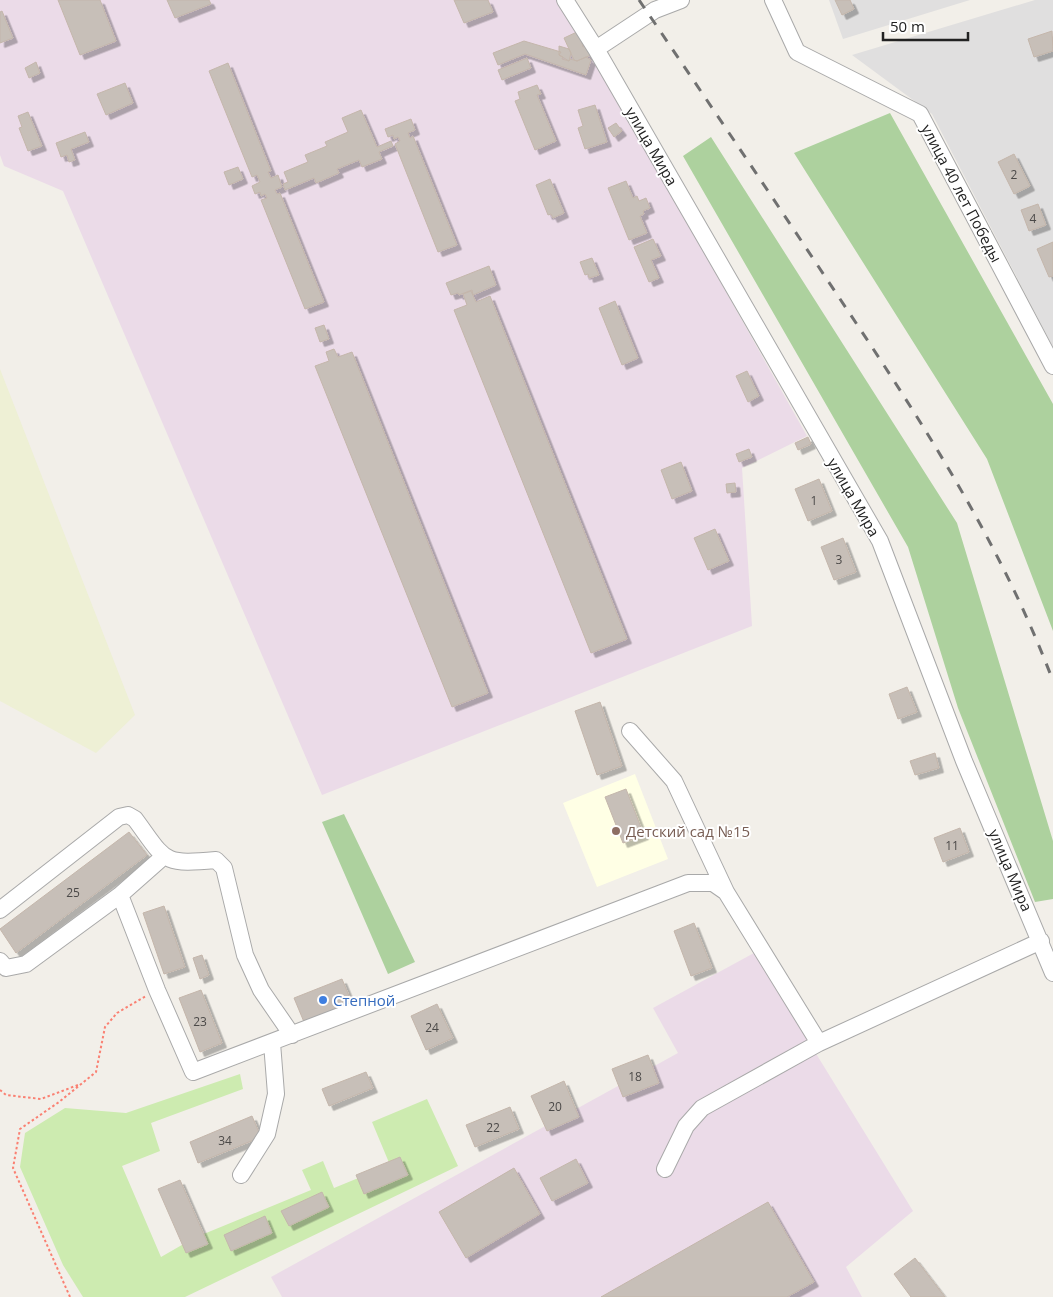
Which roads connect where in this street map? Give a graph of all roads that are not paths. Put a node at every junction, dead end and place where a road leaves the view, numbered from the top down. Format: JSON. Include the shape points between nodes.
{"nodes":[{"id":1,"x":565,"y":0,"type":"edge"},
{"id":2,"x":681,"y":0,"type":"edge"},
{"id":3,"x":773,"y":0,"type":"edge"},
{"id":4,"x":596,"y":49,"type":"junction"},
{"id":5,"x":1053,"y":366,"type":"edge"},
{"id":6,"x":630,"y":732,"type":"dead end"},
{"id":7,"x":163,"y":857,"type":"junction"},
{"id":8,"x":726,"y":892,"type":"junction"},
{"id":9,"x":120,"y":895,"type":"junction"},
{"id":10,"x":0,"y":910,"type":"edge"},
{"id":11,"x":1041,"y":941,"type":"junction"},
{"id":12,"x":0,"y":961,"type":"edge"},
{"id":13,"x":1053,"y":973,"type":"edge"},
{"id":14,"x":292,"y":1035,"type":"junction"},
{"id":15,"x":272,"y":1043,"type":"junction"},
{"id":16,"x":819,"y":1043,"type":"junction"},
{"id":17,"x":665,"y":1169,"type":"dead end"},
{"id":18,"x":241,"y":1175,"type":"dead end"}],
"edges":[{"from":1,"to":4,"type":"street","name":"улица Мира"},
{"from":2,"to":4,"type":"street","via":[[655,10]]},
{"from":3,"to":5,"type":"street","name":"улица 40 лет Победы","via":[[797,52],[920,114]]},
{"from":4,"to":11,"type":"street","name":"улица Мира","via":[[880,540],[964,761]]},
{"from":6,"to":8,"type":"street","via":[[674,781]]},
{"from":7,"to":9,"type":"street"},
{"from":7,"to":10,"type":"street","via":[[135,818],[128,815],[119,817]]},
{"from":7,"to":14,"type":"street","via":[[182,863],[216,860],[224,868],[244,955],[261,990]]},
{"from":8,"to":14,"type":"street","via":[[713,883],[688,883]]},
{"from":8,"to":16,"type":"street"},
{"from":9,"to":12,"type":"street","via":[[26,964],[6,968]]},
{"from":9,"to":15,"type":"street","via":[[156,990],[193,1072]]},
{"from":11,"to":13,"type":"street","name":"улица Мира"},
{"from":11,"to":16,"type":"street"},
{"from":14,"to":15,"type":"street"},
{"from":15,"to":18,"type":"street","via":[[276,1094],[267,1134]]},
{"from":16,"to":17,"type":"street","via":[[702,1108],[686,1126]]}]}
